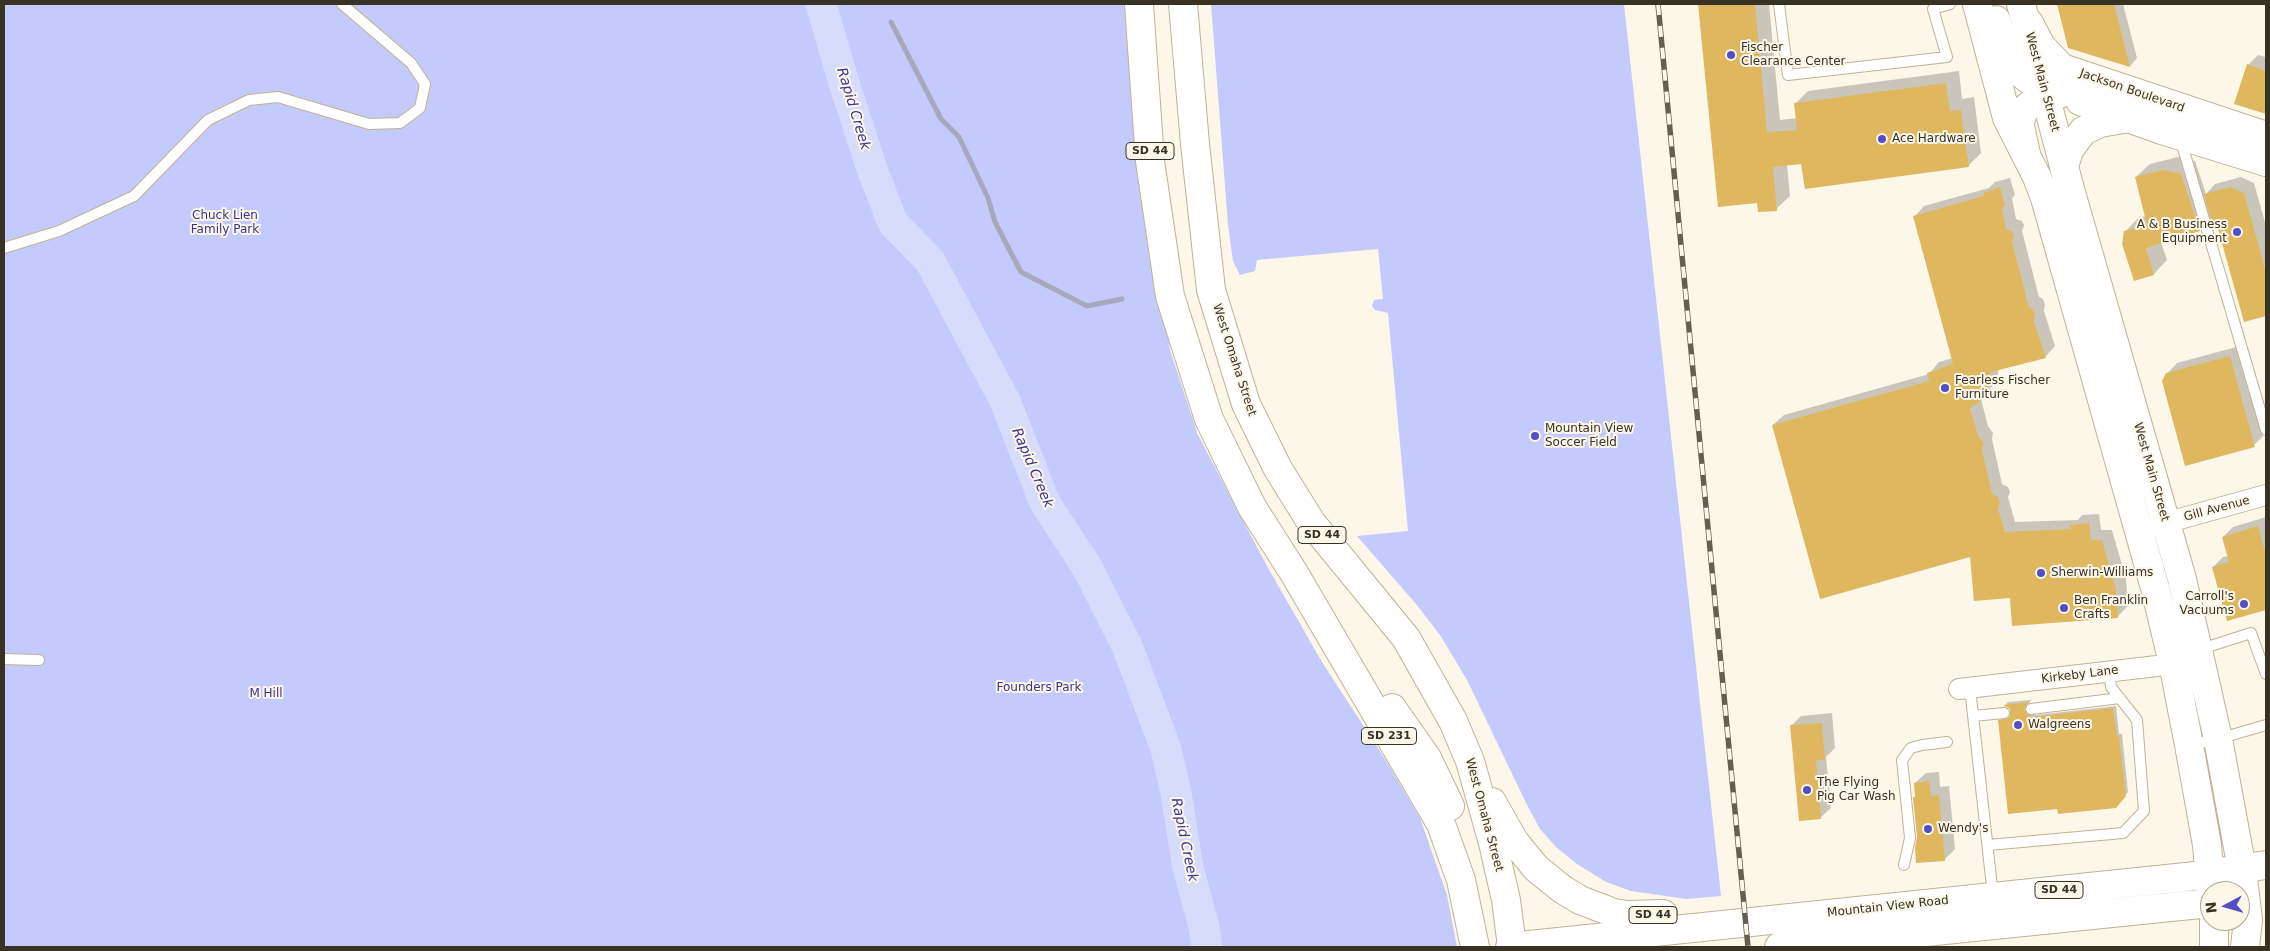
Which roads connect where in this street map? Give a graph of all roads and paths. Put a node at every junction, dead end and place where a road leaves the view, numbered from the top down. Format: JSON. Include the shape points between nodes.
{"nodes":[{"id":1,"x":342,"y":4,"type":"edge"},
{"id":2,"x":1139,"y":4,"type":"edge"},
{"id":3,"x":1182,"y":4,"type":"edge"},
{"id":4,"x":1779,"y":4,"type":"edge"},
{"id":5,"x":1950,"y":4,"type":"edge"},
{"id":6,"x":1977,"y":4,"type":"edge"},
{"id":7,"x":1992,"y":4,"type":"edge"},
{"id":8,"x":2023,"y":9,"type":"edge"},
{"id":9,"x":2049,"y":92,"type":"junction"},
{"id":10,"x":2130,"y":118,"type":"junction"},
{"id":11,"x":2218,"y":120,"type":"junction"},
{"id":12,"x":2178,"y":131,"type":"junction"},
{"id":13,"x":2266,"y":136,"type":"edge"},
{"id":14,"x":2026,"y":155,"type":"junction"},
{"id":15,"x":2266,"y":162,"type":"edge"},
{"id":16,"x":2064,"y":167,"type":"junction"},
{"id":17,"x":4,"y":248,"type":"edge"},
{"id":18,"x":2266,"y":430,"type":"edge"},
{"id":19,"x":2266,"y":495,"type":"edge"},
{"id":20,"x":2166,"y":523,"type":"junction"},
{"id":21,"x":2140,"y":530,"type":"junction"},
{"id":22,"x":1294,"y":573,"type":"junction"},
{"id":23,"x":2200,"y":654,"type":"junction"},
{"id":24,"x":4,"y":659,"type":"edge"},
{"id":25,"x":39,"y":660,"type":"dead end"},
{"id":26,"x":2173,"y":663,"type":"junction"},
{"id":27,"x":2109,"y":672,"type":"junction"},
{"id":28,"x":2266,"y":674,"type":"edge"},
{"id":29,"x":1964,"y":689,"type":"joint"},
{"id":30,"x":2120,"y":698,"type":"junction"},
{"id":31,"x":2031,"y":709,"type":"dead end"},
{"id":32,"x":2004,"y":712,"type":"dead end"},
{"id":33,"x":1973,"y":716,"type":"junction"},
{"id":34,"x":2266,"y":725,"type":"edge"},
{"id":35,"x":2218,"y":739,"type":"junction"},
{"id":36,"x":1947,"y":742,"type":"dead end"},
{"id":37,"x":2189,"y":745,"type":"junction"},
{"id":38,"x":1470,"y":760,"type":"junction"},
{"id":39,"x":1988,"y":845,"type":"junction"},
{"id":40,"x":1904,"y":865,"type":"dead end"},
{"id":41,"x":2254,"y":867,"type":"edge"},
{"id":42,"x":2210,"y":881,"type":"edge"},
{"id":43,"x":2213,"y":881,"type":"edge"},
{"id":44,"x":2200,"y":883,"type":"edge"},
{"id":45,"x":2251,"y":898,"type":"edge"},
{"id":46,"x":2200,"y":903,"type":"edge"},
{"id":47,"x":1995,"y":911,"type":"junction"},
{"id":48,"x":1911,"y":925,"type":"edge"},
{"id":49,"x":2214,"y":931,"type":"edge"},
{"id":50,"x":1475,"y":947,"type":"edge"},
{"id":51,"x":1499,"y":947,"type":"edge"},
{"id":52,"x":1512,"y":947,"type":"edge"},
{"id":53,"x":1780,"y":947,"type":"edge"},
{"id":54,"x":2214,"y":947,"type":"edge"},
{"id":55,"x":2245,"y":947,"type":"edge"}],
"edges":[{"from":1,"to":17,"type":"lane","via":[[411,63],[425,84],[420,108],[400,123],[369,124],[278,97],[249,100],[208,120],[134,196],[59,231]]},
{"from":2,"to":22,"type":"main road","number":"SD 44","via":[[1150,161],[1170,296],[1209,419],[1252,508]]},
{"from":3,"to":38,"type":"main road","name":"West Omaha Street","number":"SD 44","via":[[1211,290],[1246,404],[1278,469],[1311,522],[1406,638],[1453,721]]},
{"from":4,"to":5,"type":"lane","via":[[1788,75],[1947,57],[1933,9]]},
{"from":6,"to":14,"type":"main road","via":[[2002,106]]},
{"from":7,"to":9,"type":"main road","name":"Jackson Boulevard","via":[[2003,44],[2020,72]]},
{"from":8,"to":9,"type":"main road","name":"West Main Street"},
{"from":8,"to":11,"type":"main road","name":"Jackson Boulevard","via":[[2041,46],[2062,68]]},
{"from":9,"to":10,"type":"main road","name":"Jackson Boulevard"},
{"from":9,"to":11,"type":"main road","via":[[2073,89],[2182,121]]},
{"from":9,"to":14,"type":"main road","via":[[2025,109],[2021,117]]},
{"from":9,"to":16,"type":"main road","name":"West Main Street"},
{"from":10,"to":12,"type":"main road","name":"Jackson Boulevard"},
{"from":10,"to":16,"type":"main road","via":[[2100,123],[2083,131],[2069,150]]},
{"from":11,"to":13,"type":"main road","name":"Jackson Boulevard"},
{"from":12,"to":15,"type":"main road","name":"Jackson Boulevard"},
{"from":12,"to":18,"type":"lane"},
{"from":14,"to":21,"type":"main road","via":[[2045,198]]},
{"from":16,"to":20,"type":"main road","name":"West Main Street"},
{"from":19,"to":20,"type":"street","name":"Gill Avenue"},
{"from":20,"to":21,"type":"street","name":"Gill Avenue"},
{"from":20,"to":23,"type":"main road","name":"West Main Street"},
{"from":21,"to":26,"type":"main road"},
{"from":22,"to":50,"type":"main road","number":"SD 231","via":[[1441,824],[1460,880]]},
{"from":22,"to":51,"type":"main road","via":[[1427,758],[1475,864],[1490,933]]},
{"from":23,"to":26,"type":"street","name":"Kirkeby Lane"},
{"from":23,"to":28,"type":"lane","via":[[2251,633]]},
{"from":23,"to":35,"type":"main road","name":"West Main Street"},
{"from":24,"to":25,"type":"lane"},
{"from":26,"to":27,"type":"street","name":"Kirkeby Lane"},
{"from":26,"to":37,"type":"main road"},
{"from":27,"to":29,"type":"street","name":"Kirkeby Lane"},
{"from":27,"to":30,"type":"lane","via":[[2111,687]]},
{"from":29,"to":33,"type":"lane"},
{"from":30,"to":31,"type":"lane"},
{"from":30,"to":39,"type":"lane","via":[[2137,720],[2144,811],[2123,833]]},
{"from":32,"to":33,"type":"lane"},
{"from":33,"to":39,"type":"lane"},
{"from":34,"to":35,"type":"lane"},
{"from":35,"to":37,"type":"lane"},
{"from":35,"to":41,"type":"main road","name":"West Main Street"},
{"from":36,"to":40,"type":"lane","via":[[1911,748],[1902,760],[1910,838]]},
{"from":37,"to":42,"type":"main road"},
{"from":38,"to":48,"type":"main road","number":"SD 44","via":[[1514,841],[1536,868],[1562,889],[1600,909],[1628,916],[1656,915],[1817,899]]},
{"from":38,"to":52,"type":"main road","name":"West Omaha Street","via":[[1506,900]]},
{"from":39,"to":47,"type":"lane"},
{"from":41,"to":43,"type":"main road","name":"Mountain View Road","number":"SD 44"},
{"from":41,"to":45,"type":"main road","name":"West Main Street"},
{"from":44,"to":47,"type":"main road","name":"Mountain View Road","number":"SD 44"},
{"from":45,"to":55,"type":"main road","name":"West Main Street"},
{"from":46,"to":47,"type":"main road","name":"Mountain View Road","number":"SD 44"},
{"from":47,"to":48,"type":"main road","name":"Mountain View Road","number":"SD 44"},
{"from":48,"to":52,"type":"main road","name":"Mountain View Road","number":"SD 44","via":[[1679,934]]},
{"from":48,"to":53,"type":"main road","name":"Mountain View Road","number":"SD 44"},
{"from":49,"to":54,"type":"main road"}]}
